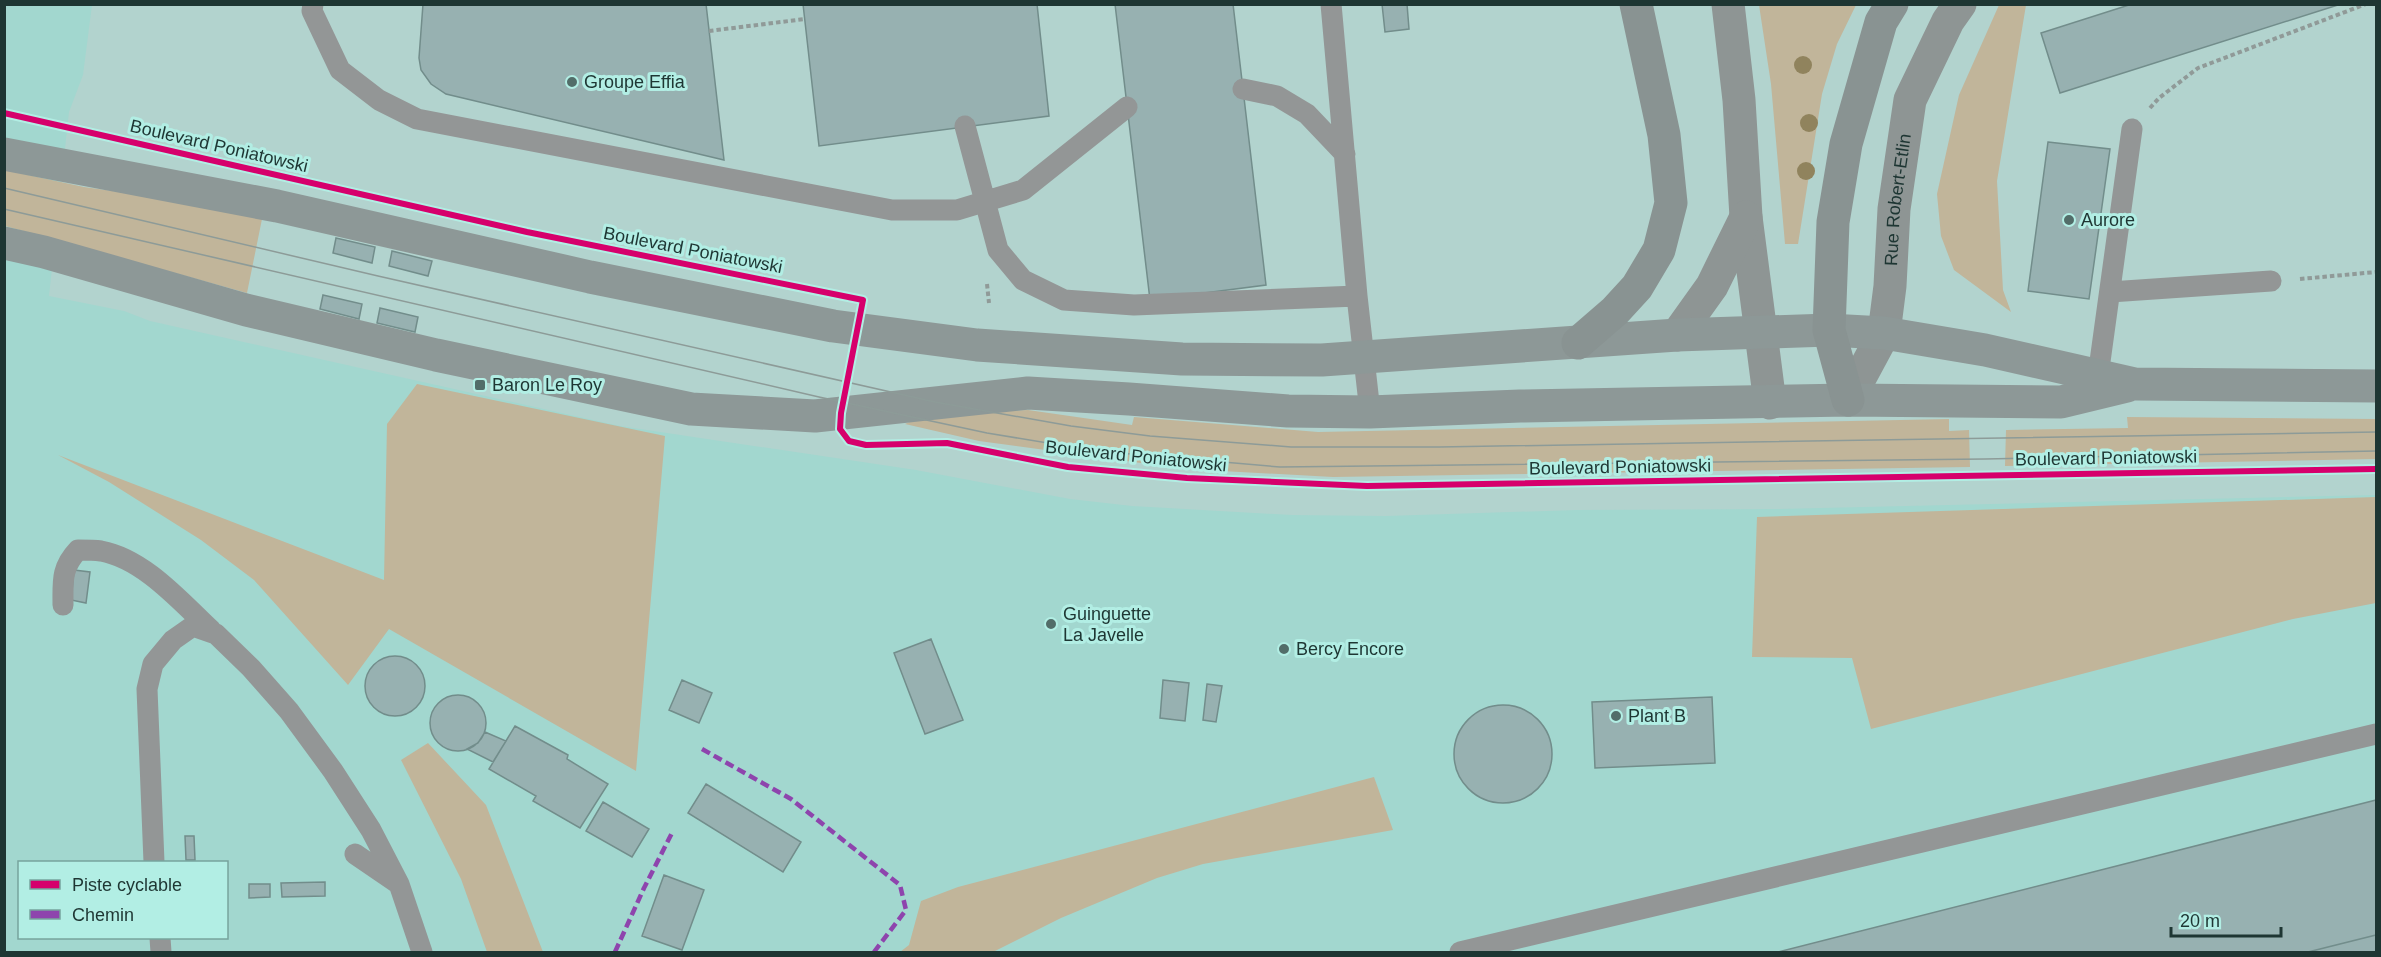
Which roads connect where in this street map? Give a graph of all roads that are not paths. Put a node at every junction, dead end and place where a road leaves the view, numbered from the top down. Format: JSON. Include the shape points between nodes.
{"nodes":[{"id":1,"x":313,"y":4,"type":"edge"},
{"id":2,"x":1331,"y":4,"type":"edge"},
{"id":3,"x":1636,"y":4,"type":"edge"},
{"id":4,"x":1728,"y":4,"type":"edge"},
{"id":5,"x":1960,"y":4,"type":"edge"},
{"id":6,"x":1887,"y":13,"type":"edge"},
{"id":7,"x":1243,"y":89,"type":"dead end"},
{"id":8,"x":1127,"y":107,"type":"dead end"},
{"id":9,"x":965,"y":126,"type":"dead end"},
{"id":10,"x":2132,"y":129,"type":"road end"},
{"id":11,"x":4,"y":154,"type":"edge"},
{"id":12,"x":1346,"y":154,"type":"junction"},
{"id":13,"x":1746,"y":218,"type":"junction"},
{"id":14,"x":4,"y":243,"type":"edge"},
{"id":15,"x":2271,"y":281,"type":"dead end"},
{"id":16,"x":2110,"y":292,"type":"junction"},
{"id":17,"x":1357,"y":296,"type":"junction"},
{"id":18,"x":1829,"y":330,"type":"junction"},
{"id":19,"x":1761,"y":333,"type":"junction"},
{"id":20,"x":1884,"y":333,"type":"junction"},
{"id":21,"x":1677,"y":335,"type":"junction"},
{"id":22,"x":1578,"y":343,"type":"junction"},
{"id":23,"x":1365,"y":357,"type":"junction"},
{"id":24,"x":2098,"y":376,"type":"junction"},
{"id":25,"x":2135,"y":384,"type":"junction"},
{"id":26,"x":2376,"y":386,"type":"edge"},
{"id":27,"x":1848,"y":400,"type":"junction"},
{"id":28,"x":1770,"y":403,"type":"junction"},
{"id":29,"x":1370,"y":412,"type":"junction"},
{"id":30,"x":63,"y":605,"type":"dead end"},
{"id":31,"x":216,"y":634,"type":"junction"},
{"id":32,"x":2376,"y":734,"type":"edge"},
{"id":33,"x":355,"y":854,"type":"dead end"},
{"id":34,"x":154,"y":861,"type":"edge"},
{"id":35,"x":399,"y":884,"type":"junction"},
{"id":36,"x":422,"y":952,"type":"edge"},
{"id":37,"x":1460,"y":952,"type":"edge"}],
"edges":[{"from":1,"to":8,"type":"lane","via":[[312,11],[340,70],[379,100],[417,118],[892,210],[957,210],[1023,190]]},
{"from":2,"to":12,"type":"lane"},
{"from":3,"to":22,"type":"highway","via":[[1664,135],[1671,203],[1659,250],[1637,287]]},
{"from":4,"to":13,"type":"main road"},
{"from":5,"to":20,"type":"main road","name":"Rue Robert-Etlin","via":[[1910,100],[1894,209]]},
{"from":6,"to":18,"type":"highway","via":[[1846,144],[1833,222]]},
{"from":7,"to":12,"type":"lane","via":[[1277,96],[1307,114]]},
{"from":9,"to":17,"type":"lane","via":[[998,250],[1023,280],[1064,300],[1134,305]]},
{"from":10,"to":16,"type":"lane"},
{"from":11,"to":23,"type":"main road","via":[[277,206],[590,277],[833,326],[977,345],[1101,355],[1311,360]]},
{"from":12,"to":17,"type":"lane"},
{"from":13,"to":19,"type":"main road"},
{"from":13,"to":21,"type":"main road","via":[[1712,286]]},
{"from":14,"to":29,"type":"main road","via":[[246,310],[691,409],[815,416],[1028,393],[1288,411]]},
{"from":15,"to":16,"type":"lane"},
{"from":16,"to":24,"type":"lane"},
{"from":17,"to":23,"type":"lane"},
{"from":18,"to":19,"type":"main road"},
{"from":18,"to":20,"type":"main road"},
{"from":18,"to":27,"type":"highway"},
{"from":19,"to":21,"type":"main road"},
{"from":19,"to":28,"type":"main road"},
{"from":20,"to":24,"type":"main road","via":[[1985,350]]},
{"from":20,"to":27,"type":"main road","name":"Rue Robert-Etlin"},
{"from":21,"to":22,"type":"main road"},
{"from":22,"to":23,"type":"main road"},
{"from":23,"to":29,"type":"lane"},
{"from":24,"to":25,"type":"main road"},
{"from":25,"to":26,"type":"main road"},
{"from":25,"to":27,"type":"main road","via":[[2061,402]]},
{"from":27,"to":28,"type":"main road"},
{"from":28,"to":29,"type":"main road"},
{"from":30,"to":31,"type":"lane","via":[[67,561],[78,550],[100,551],[122,557],[149,575]]},
{"from":31,"to":34,"type":"lane","via":[[193,626],[172,640],[153,664],[147,689]]},
{"from":31,"to":35,"type":"lane","via":[[289,711],[333,771],[371,830]]},
{"from":32,"to":37,"type":"lane"},
{"from":33,"to":35,"type":"lane"},
{"from":35,"to":36,"type":"lane"}]}
